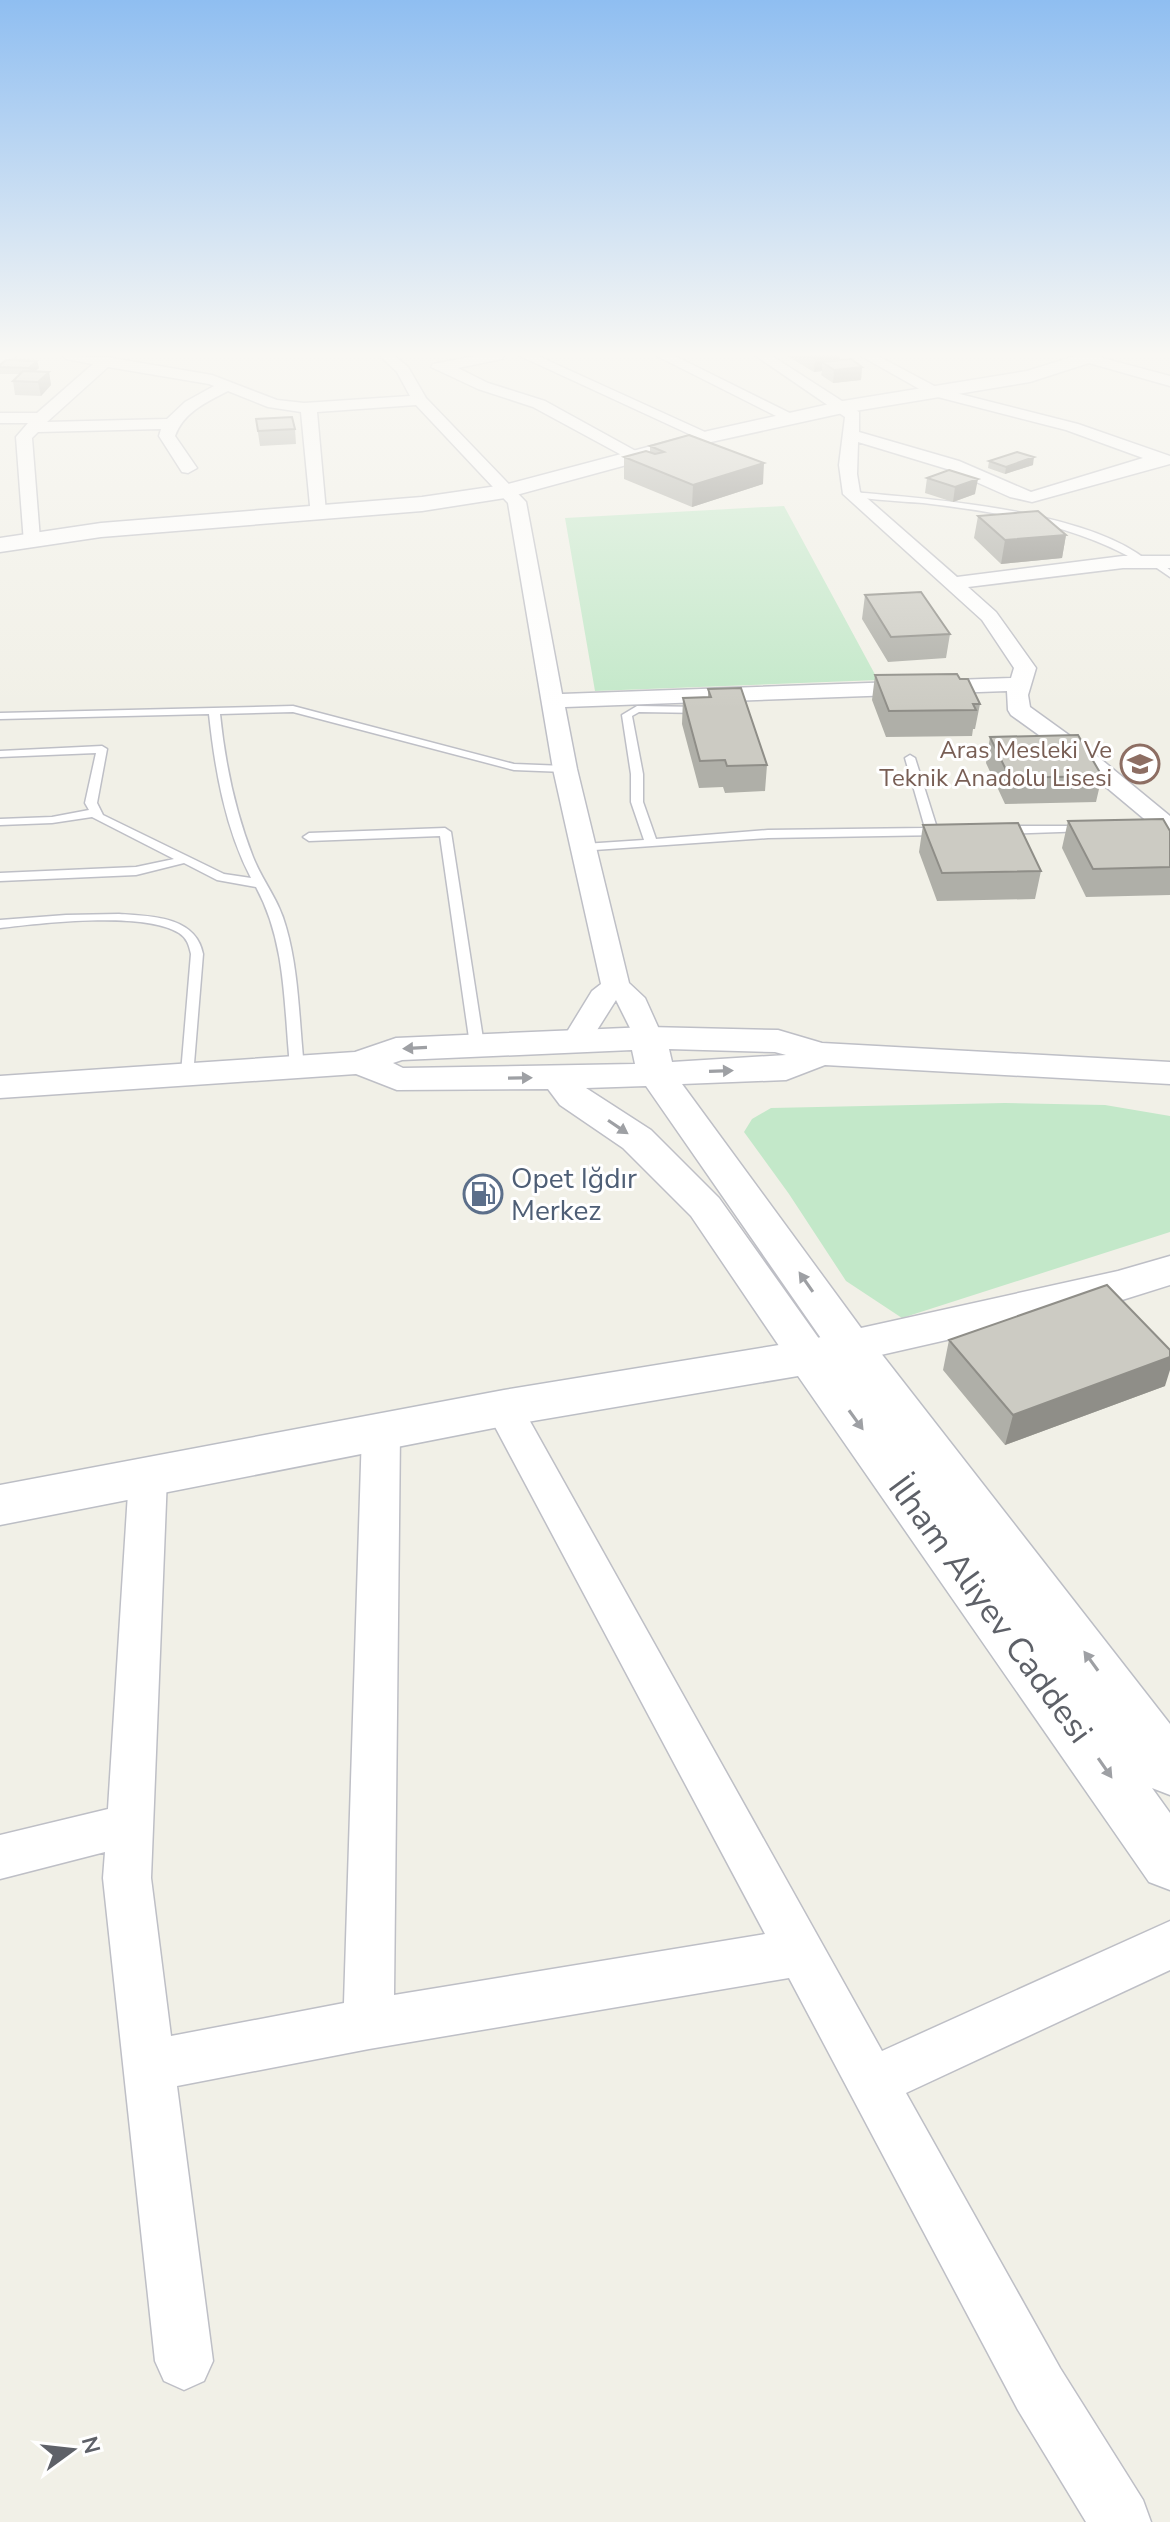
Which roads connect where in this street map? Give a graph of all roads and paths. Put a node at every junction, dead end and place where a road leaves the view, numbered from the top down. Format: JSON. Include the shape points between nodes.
{"nodes":[{"id":1,"x":21,"y":474,"type":"edge"},
{"id":2,"x":314,"y":474,"type":"edge"},
{"id":3,"x":489,"y":474,"type":"edge"},
{"id":4,"x":567,"y":474,"type":"edge"},
{"id":5,"x":848,"y":474,"type":"edge"},
{"id":6,"x":973,"y":474,"type":"edge"},
{"id":7,"x":1115,"y":474,"type":"edge"},
{"id":8,"x":505,"y":491,"type":"junction"},
{"id":9,"x":852,"y":494,"type":"junction"},
{"id":10,"x":317,"y":512,"type":"junction"},
{"id":11,"x":31,"y":539,"type":"junction"},
{"id":12,"x":0,"y":545,"type":"edge"},
{"id":13,"x":1160,"y":565,"type":"edge"},
{"id":14,"x":955,"y":583,"type":"junction"},
{"id":15,"x":1020,"y":684,"type":"junction"},
{"id":16,"x":552,"y":701,"type":"junction"},
{"id":17,"x":214,"y":710,"type":"junction"},
{"id":18,"x":709,"y":710,"type":"edge"},
{"id":19,"x":0,"y":716,"type":"edge"},
{"id":20,"x":0,"y":754,"type":"edge"},
{"id":21,"x":910,"y":758,"type":"dead end"},
{"id":22,"x":565,"y":769,"type":"junction"},
{"id":23,"x":94,"y":813,"type":"junction"},
{"id":24,"x":0,"y":822,"type":"edge"},
{"id":25,"x":1170,"y":828,"type":"edge"},
{"id":26,"x":1091,"y":829,"type":"edge"},
{"id":27,"x":980,"y":830,"type":"edge"},
{"id":28,"x":932,"y":831,"type":"junction"},
{"id":29,"x":948,"y":831,"type":"edge"},
{"id":30,"x":309,"y":837,"type":"dead end"},
{"id":31,"x":651,"y":843,"type":"junction"},
{"id":32,"x":584,"y":848,"type":"junction"},
{"id":33,"x":187,"y":859,"type":"junction"},
{"id":34,"x":0,"y":877,"type":"edge"},
{"id":35,"x":262,"y":884,"type":"junction"},
{"id":36,"x":0,"y":924,"type":"edge"},
{"id":37,"x":616,"y":986,"type":"junction"},
{"id":38,"x":577,"y":1040,"type":"junction"},
{"id":39,"x":477,"y":1045,"type":"junction"},
{"id":40,"x":652,"y":1056,"type":"junction"},
{"id":41,"x":361,"y":1063,"type":"junction"},
{"id":42,"x":297,"y":1067,"type":"junction"},
{"id":43,"x":188,"y":1073,"type":"junction"},
{"id":44,"x":1168,"y":1074,"type":"edge"},
{"id":45,"x":559,"y":1078,"type":"junction"},
{"id":46,"x":0,"y":1087,"type":"edge"},
{"id":47,"x":1170,"y":1270,"type":"edge"},
{"id":48,"x":830,"y":1351,"type":"junction"},
{"id":49,"x":504,"y":1408,"type":"junction"},
{"id":50,"x":381,"y":1432,"type":"junction"},
{"id":51,"x":148,"y":1477,"type":"junction"},
{"id":52,"x":0,"y":1505,"type":"edge"},
{"id":53,"x":1170,"y":1769,"type":"edge"},
{"id":54,"x":129,"y":1825,"type":"junction"},
{"id":55,"x":0,"y":1857,"type":"edge"},
{"id":56,"x":1170,"y":1862,"type":"edge"},
{"id":57,"x":1170,"y":1945,"type":"edge"},
{"id":58,"x":801,"y":1952,"type":"junction"},
{"id":59,"x":369,"y":2024,"type":"junction"},
{"id":60,"x":149,"y":2066,"type":"junction"},
{"id":61,"x":872,"y":2082,"type":"junction"},
{"id":62,"x":184,"y":2361,"type":"dead end"},
{"id":63,"x":1121,"y":2522,"type":"edge"}],
"edges":[{"from":1,"to":11,"type":"street"},
{"from":2,"to":10,"type":"street"},
{"from":3,"to":8,"type":"street"},
{"from":4,"to":8,"type":"street"},
{"from":5,"to":9,"type":"street"},
{"from":6,"to":7,"type":"street","via":[[1032,497]]},
{"from":8,"to":10,"type":"street"},
{"from":8,"to":16,"type":"street","via":[[517,502]]},
{"from":9,"to":13,"type":"lane","via":[[1037,519]]},
{"from":9,"to":14,"type":"street"},
{"from":10,"to":11,"type":"street"},
{"from":11,"to":12,"type":"street"},
{"from":13,"to":14,"type":"street"},
{"from":14,"to":15,"type":"street","via":[[989,616],[1025,668]]},
{"from":15,"to":16,"type":"street"},
{"from":15,"to":25,"type":"street","via":[[1019,710]]},
{"from":16,"to":22,"type":"street"},
{"from":17,"to":19,"type":"lane"},
{"from":17,"to":22,"type":"lane","via":[[308,711],[514,767]]},
{"from":17,"to":35,"type":"lane","via":[[231,812]]},
{"from":18,"to":31,"type":"lane","via":[[637,709],[627,715],[637,802]]},
{"from":20,"to":23,"type":"lane","via":[[102,749],[91,803]]},
{"from":21,"to":28,"type":"lane"},
{"from":22,"to":32,"type":"street"},
{"from":23,"to":24,"type":"lane"},
{"from":23,"to":33,"type":"lane"},
{"from":26,"to":27,"type":"lane"},
{"from":28,"to":29,"type":"lane"},
{"from":28,"to":31,"type":"lane"},
{"from":30,"to":39,"type":"lane","via":[[445,832]]},
{"from":31,"to":32,"type":"lane"},
{"from":32,"to":37,"type":"street"},
{"from":33,"to":34,"type":"lane","via":[[136,871]]},
{"from":33,"to":35,"type":"lane","via":[[221,877]]},
{"from":35,"to":42,"type":"lane","via":[[285,952]]},
{"from":36,"to":43,"type":"lane","via":[[128,920],[161,922],[187,933],[197,954]]},
{"from":37,"to":38,"type":"street","via":[[602,997]]},
{"from":37,"to":40,"type":"street","via":[[631,998]]},
{"from":38,"to":39,"type":"street"},
{"from":38,"to":40,"type":"street"},
{"from":38,"to":45,"type":"street"},
{"from":39,"to":41,"type":"street","one_way":true,"via":[[396,1049]]},
{"from":40,"to":44,"type":"street","via":[[786,1069],[818,1054]]},
{"from":40,"to":45,"type":"street"},
{"from":48,"to":40,"type":"street","one_way":true},
{"from":41,"to":42,"type":"street"},
{"from":41,"to":45,"type":"street","one_way":true,"via":[[397,1079]]},
{"from":42,"to":43,"type":"street"},
{"from":43,"to":46,"type":"street"},
{"from":45,"to":48,"type":"street","one_way":true,"via":[[573,1097],[637,1139],[705,1207]]},
{"from":47,"to":48,"type":"street"},
{"from":48,"to":49,"type":"main road"},
{"from":53,"to":48,"type":"main road","name":"İlham Aliyev Caddesi","one_way":true},
{"from":48,"to":56,"type":"main road","name":"İlham Aliyev Caddesi","one_way":true},
{"from":49,"to":50,"type":"main road"},
{"from":49,"to":58,"type":"street"},
{"from":50,"to":51,"type":"main road"},
{"from":50,"to":59,"type":"street"},
{"from":51,"to":52,"type":"main road"},
{"from":51,"to":54,"type":"street"},
{"from":54,"to":55,"type":"street"},
{"from":54,"to":60,"type":"street","via":[[127,1878]]},
{"from":57,"to":61,"type":"street"},
{"from":58,"to":59,"type":"street"},
{"from":58,"to":61,"type":"street"},
{"from":59,"to":60,"type":"street"},
{"from":60,"to":62,"type":"street"},
{"from":61,"to":63,"type":"street","via":[[1039,2389]]}]}
